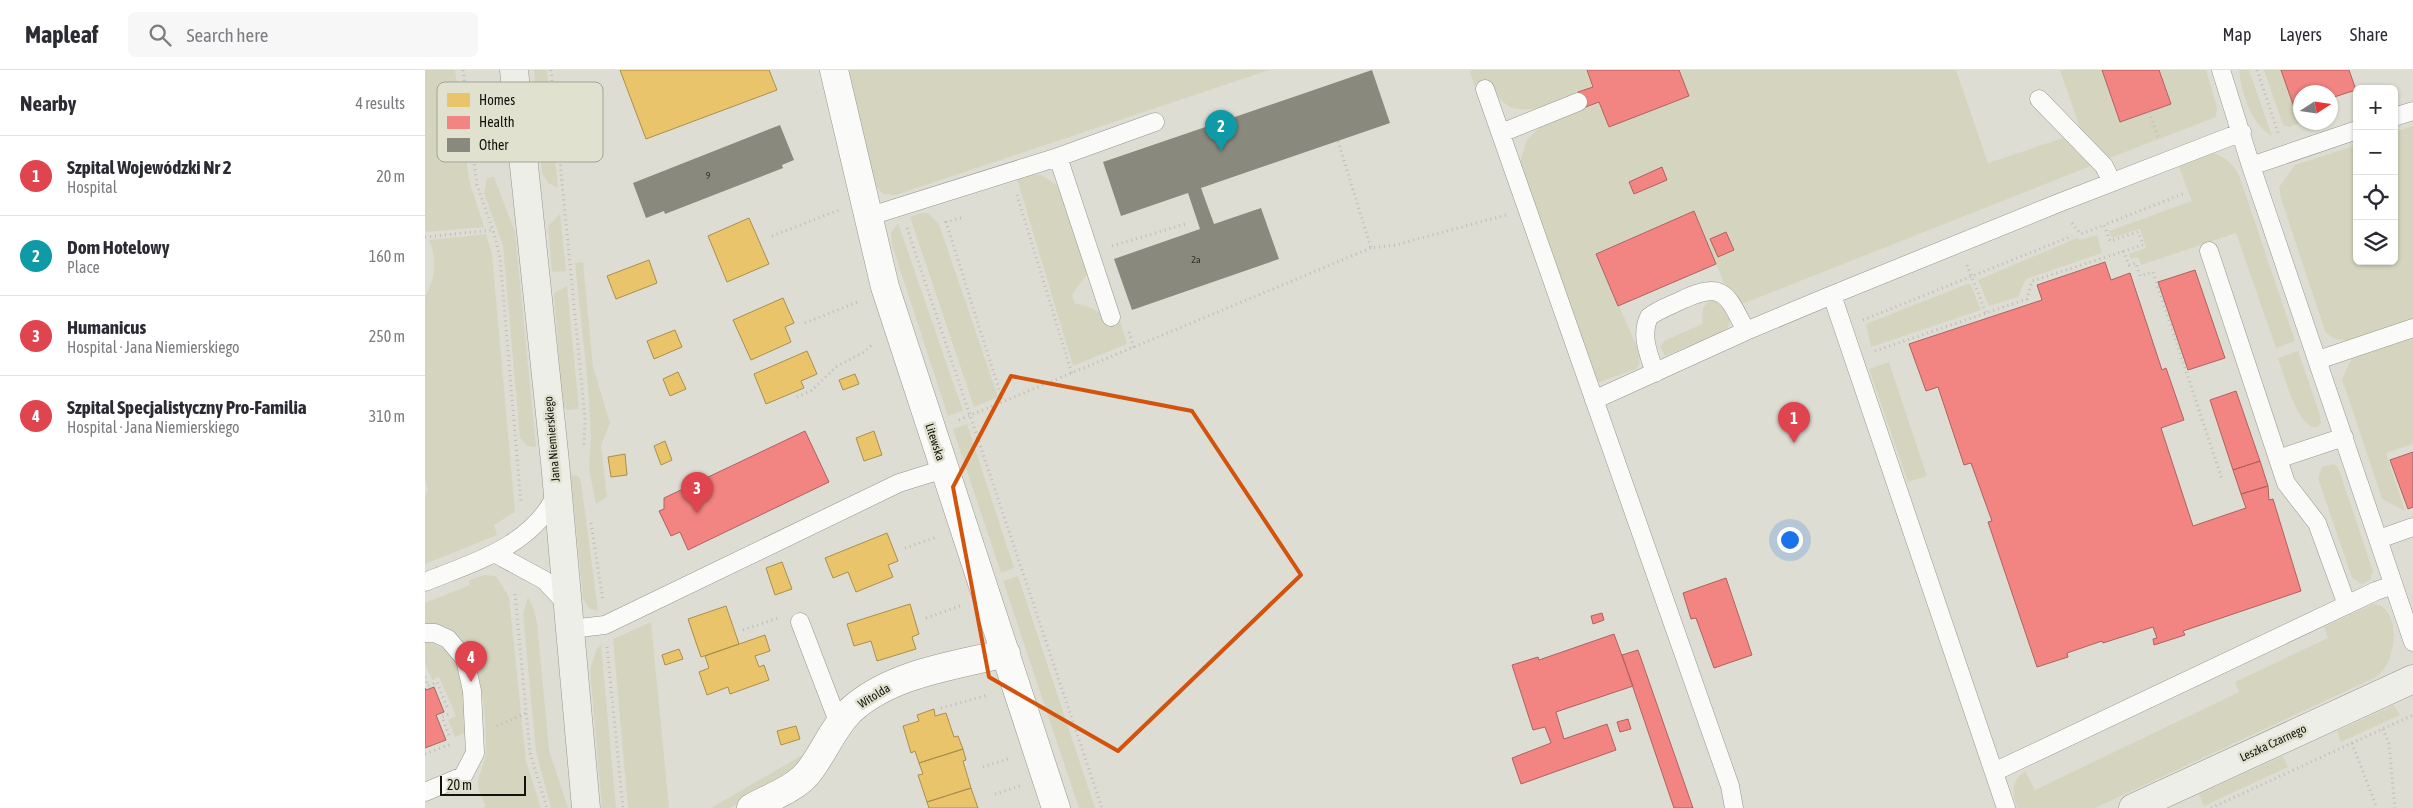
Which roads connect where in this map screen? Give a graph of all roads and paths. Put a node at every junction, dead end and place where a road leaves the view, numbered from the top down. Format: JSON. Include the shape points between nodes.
{"nodes":[{"id":1,"x":834,"y":70,"type":"edge"},
{"id":2,"x":2221,"y":70,"type":"edge"},
{"id":3,"x":2257,"y":70,"type":"edge"},
{"id":4,"x":1485,"y":89,"type":"dead end"},
{"id":5,"x":2039,"y":99,"type":"dead end"},
{"id":6,"x":1578,"y":102,"type":"dead end"},
{"id":7,"x":2413,"y":111,"type":"edge"},
{"id":8,"x":2149,"y":112,"type":"dead end"},
{"id":9,"x":2398,"y":117,"type":"edge"},
{"id":10,"x":1155,"y":122,"type":"dead end"},
{"id":11,"x":2353,"y":131,"type":"edge"},
{"id":12,"x":2242,"y":132,"type":"junction"},
{"id":13,"x":1501,"y":133,"type":"junction"},
{"id":14,"x":1338,"y":141,"type":"dead end"},
{"id":15,"x":2161,"y":144,"type":"dead end"},
{"id":16,"x":2285,"y":154,"type":"junction"},
{"id":17,"x":1058,"y":157,"type":"junction"},
{"id":18,"x":474,"y":162,"type":"edge"},
{"id":19,"x":525,"y":162,"type":"edge"},
{"id":20,"x":560,"y":162,"type":"edge"},
{"id":21,"x":2251,"y":166,"type":"junction"},
{"id":22,"x":1010,"y":172,"type":"junction"},
{"id":23,"x":2113,"y":182,"type":"junction"},
{"id":24,"x":2185,"y":193,"type":"dead end"},
{"id":25,"x":900,"y":206,"type":"junction"},
{"id":26,"x":1525,"y":208,"type":"junction"},
{"id":27,"x":865,"y":209,"type":"junction"},
{"id":28,"x":961,"y":218,"type":"dead end"},
{"id":29,"x":1188,"y":223,"type":"dead end"},
{"id":30,"x":493,"y":230,"type":"junction"},
{"id":31,"x":772,"y":236,"type":"dead end"},
{"id":32,"x":2072,"y":236,"type":"dead end"},
{"id":33,"x":425,"y":237,"type":"edge"},
{"id":34,"x":1958,"y":244,"type":"junction"},
{"id":35,"x":1371,"y":248,"type":"junction"},
{"id":36,"x":2123,"y":251,"type":"junction"},
{"id":37,"x":2209,"y":251,"type":"dead end"},
{"id":38,"x":1089,"y":253,"type":"junction"},
{"id":39,"x":1971,"y":276,"type":"junction"},
{"id":40,"x":887,"y":292,"type":"junction"},
{"id":41,"x":1832,"y":295,"type":"junction"},
{"id":42,"x":1986,"y":313,"type":"junction"},
{"id":43,"x":1111,"y":317,"type":"dead end"},
{"id":44,"x":805,"y":323,"type":"dead end"},
{"id":45,"x":1862,"y":328,"type":"dead end"},
{"id":46,"x":2413,"y":328,"type":"edge"},
{"id":47,"x":1746,"y":331,"type":"junction"},
{"id":48,"x":900,"y":332,"type":"junction"},
{"id":49,"x":1884,"y":348,"type":"dead end"},
{"id":50,"x":2318,"y":360,"type":"junction"},
{"id":51,"x":1655,"y":373,"type":"junction"},
{"id":52,"x":1072,"y":374,"type":"junction"},
{"id":53,"x":797,"y":397,"type":"dead end"},
{"id":54,"x":1594,"y":400,"type":"junction"},
{"id":55,"x":1003,"y":402,"type":"junction"},
{"id":56,"x":970,"y":416,"type":"junction"},
{"id":57,"x":932,"y":430,"type":"junction"},
{"id":58,"x":2344,"y":437,"type":"junction"},
{"id":59,"x":584,"y":450,"type":"dead end"},
{"id":60,"x":2278,"y":459,"type":"junction"},
{"id":61,"x":944,"y":469,"type":"junction"},
{"id":62,"x":2222,"y":479,"type":"dead end"},
{"id":63,"x":557,"y":492,"type":"junction"},
{"id":64,"x":522,"y":514,"type":"dead end"},
{"id":65,"x":591,"y":522,"type":"dead end"},
{"id":66,"x":2413,"y":527,"type":"edge"},
{"id":67,"x":964,"y":529,"type":"junction"},
{"id":68,"x":2379,"y":539,"type":"junction"},
{"id":69,"x":905,"y":548,"type":"dead end"},
{"id":70,"x":497,"y":554,"type":"junction"},
{"id":71,"x":425,"y":582,"type":"edge"},
{"id":72,"x":2393,"y":585,"type":"junction"},
{"id":73,"x":515,"y":594,"type":"dead end"},
{"id":74,"x":986,"y":596,"type":"junction"},
{"id":75,"x":2347,"y":606,"type":"junction"},
{"id":76,"x":569,"y":616,"type":"junction"},
{"id":77,"x":925,"y":618,"type":"dead end"},
{"id":78,"x":793,"y":619,"type":"joint"},
{"id":79,"x":605,"y":624,"type":"junction"},
{"id":80,"x":743,"y":630,"type":"dead end"},
{"id":81,"x":425,"y":633,"type":"edge"},
{"id":82,"x":2413,"y":642,"type":"edge"},
{"id":83,"x":1006,"y":653,"type":"junction"},
{"id":84,"x":425,"y":678,"type":"edge"},
{"id":85,"x":2413,"y":679,"type":"edge"},
{"id":86,"x":1017,"y":687,"type":"junction"},
{"id":87,"x":941,"y":708,"type":"dead end"},
{"id":88,"x":2413,"y":715,"type":"edge"},
{"id":89,"x":839,"y":724,"type":"junction"},
{"id":90,"x":2383,"y":729,"type":"junction"},
{"id":91,"x":2352,"y":743,"type":"junction"},
{"id":92,"x":425,"y":754,"type":"edge"},
{"id":93,"x":1994,"y":772,"type":"junction"},
{"id":94,"x":425,"y":792,"type":"edge"},
{"id":95,"x":547,"y":808,"type":"edge"},
{"id":96,"x":586,"y":808,"type":"edge"},
{"id":97,"x":623,"y":808,"type":"edge"},
{"id":98,"x":751,"y":808,"type":"edge"},
{"id":99,"x":1056,"y":808,"type":"edge"},
{"id":100,"x":1102,"y":808,"type":"edge"},
{"id":101,"x":1734,"y":808,"type":"edge"},
{"id":102,"x":2006,"y":808,"type":"edge"},
{"id":103,"x":2133,"y":808,"type":"edge"},
{"id":104,"x":2211,"y":808,"type":"edge"},
{"id":105,"x":2377,"y":808,"type":"edge"},
{"id":106,"x":2395,"y":808,"type":"edge"}],
"edges":[{"from":1,"to":27,"type":"street","name":"Litewska"},
{"from":2,"to":12,"type":"lane"},
{"from":3,"to":16,"type":"path"},
{"from":4,"to":13,"type":"lane"},
{"from":5,"to":23,"type":"lane","via":[[2104,166]]},
{"from":6,"to":13,"type":"lane"},
{"from":7,"to":9,"type":"lane"},
{"from":8,"to":15,"type":"path"},
{"from":10,"to":17,"type":"lane"},
{"from":11,"to":16,"type":"lane"},
{"from":12,"to":21,"type":"lane"},
{"from":12,"to":23,"type":"lane"},
{"from":13,"to":26,"type":"lane"},
{"from":14,"to":35,"type":"path"},
{"from":16,"to":21,"type":"lane"},
{"from":17,"to":22,"type":"lane"},
{"from":17,"to":38,"type":"lane"},
{"from":18,"to":30,"type":"path","via":[[477,184]]},
{"from":19,"to":63,"type":"street","name":"Jana Niemierskiego"},
{"from":20,"to":59,"type":"path","via":[[585,418]]},
{"from":21,"to":50,"type":"lane"},
{"from":22,"to":25,"type":"lane"},
{"from":22,"to":52,"type":"path"},
{"from":23,"to":34,"type":"lane"},
{"from":24,"to":36,"type":"path","via":[[2104,225],[2110,241],[2138,232],[2143,245]]},
{"from":25,"to":27,"type":"lane"},
{"from":25,"to":56,"type":"path"},
{"from":26,"to":35,"type":"path","via":[[1396,245]]},
{"from":26,"to":54,"type":"lane"},
{"from":27,"to":31,"type":"path"},
{"from":27,"to":40,"type":"street","name":"Litewska"},
{"from":28,"to":55,"type":"path","via":[[946,222]]},
{"from":29,"to":38,"type":"path"},
{"from":30,"to":33,"type":"path"},
{"from":30,"to":64,"type":"path","via":[[500,257]]},
{"from":32,"to":39,"type":"path"},
{"from":34,"to":39,"type":"path"},
{"from":34,"to":41,"type":"lane"},
{"from":35,"to":52,"type":"path"},
{"from":36,"to":42,"type":"path","via":[[2032,281],[2027,299]]},
{"from":36,"to":62,"type":"path","via":[[2129,265],[2136,263],[2140,276],[2153,272]]},
{"from":37,"to":60,"type":"lane"},
{"from":38,"to":43,"type":"lane"},
{"from":39,"to":42,"type":"path"},
{"from":39,"to":45,"type":"path","via":[[1861,320]]},
{"from":40,"to":44,"type":"path"},
{"from":40,"to":48,"type":"street","name":"Litewska"},
{"from":41,"to":47,"type":"lane"},
{"from":41,"to":93,"type":"lane"},
{"from":42,"to":49,"type":"path"},
{"from":46,"to":50,"type":"lane"},
{"from":47,"to":51,"type":"lane"},
{"from":47,"to":51,"type":"lane","via":[[1732,304],[1721,293],[1711,290],[1699,292],[1649,317],[1645,338]]},
{"from":48,"to":53,"type":"path","via":[[874,343],[835,367],[812,390]]},
{"from":48,"to":57,"type":"street","name":"Litewska"},
{"from":50,"to":58,"type":"lane"},
{"from":51,"to":54,"type":"lane"},
{"from":52,"to":55,"type":"path"},
{"from":54,"to":101,"type":"lane","via":[[1731,786]]},
{"from":55,"to":56,"type":"path"},
{"from":56,"to":57,"type":"path"},
{"from":56,"to":100,"type":"path"},
{"from":57,"to":61,"type":"street","name":"Litewska"},
{"from":58,"to":60,"type":"lane"},
{"from":58,"to":68,"type":"lane"},
{"from":60,"to":75,"type":"lane","via":[[2287,483],[2317,523]]},
{"from":61,"to":67,"type":"street","name":"Litewska"},
{"from":61,"to":79,"type":"lane","via":[[899,483]]},
{"from":63,"to":70,"type":"lane","via":[[542,518]]},
{"from":63,"to":76,"type":"street","name":"Jana Niemierskiego"},
{"from":65,"to":79,"type":"path"},
{"from":66,"to":68,"type":"lane"},
{"from":67,"to":69,"type":"path"},
{"from":67,"to":74,"type":"street","name":"Litewska"},
{"from":68,"to":72,"type":"lane"},
{"from":70,"to":71,"type":"lane"},
{"from":70,"to":76,"type":"lane","via":[[544,580]]},
{"from":72,"to":75,"type":"lane"},
{"from":72,"to":82,"type":"lane"},
{"from":73,"to":95,"type":"path","via":[[530,753]]},
{"from":74,"to":77,"type":"path"},
{"from":74,"to":83,"type":"street","name":"Litewska"},
{"from":75,"to":93,"type":"lane"},
{"from":76,"to":79,"type":"lane"},
{"from":76,"to":96,"type":"street","name":"Jana Niemierskiego"},
{"from":78,"to":80,"type":"path"},
{"from":78,"to":89,"type":"lane"},
{"from":79,"to":97,"type":"path"},
{"from":81,"to":94,"type":"lane","via":[[435,633],[448,639],[465,659],[472,691],[475,753],[463,776]]},
{"from":83,"to":86,"type":"street","name":"Litewska"},
{"from":83,"to":89,"type":"street","name":"Witolda","via":[[894,684],[868,697]]},
{"from":84,"to":92,"type":"path","via":[[428,686],[437,682],[450,714],[442,717],[452,743]]},
{"from":85,"to":103,"type":"street","name":"Leszka Czarnego"},
{"from":86,"to":87,"type":"path"},
{"from":86,"to":99,"type":"street","name":"Litewska"},
{"from":88,"to":90,"type":"path"},
{"from":89,"to":98,"type":"street","name":"Witolda","via":[[806,776]]},
{"from":90,"to":91,"type":"path"},
{"from":90,"to":106,"type":"path","via":[[2389,744]]},
{"from":91,"to":104,"type":"path"},
{"from":91,"to":105,"type":"path"},
{"from":93,"to":102,"type":"lane"}]}
